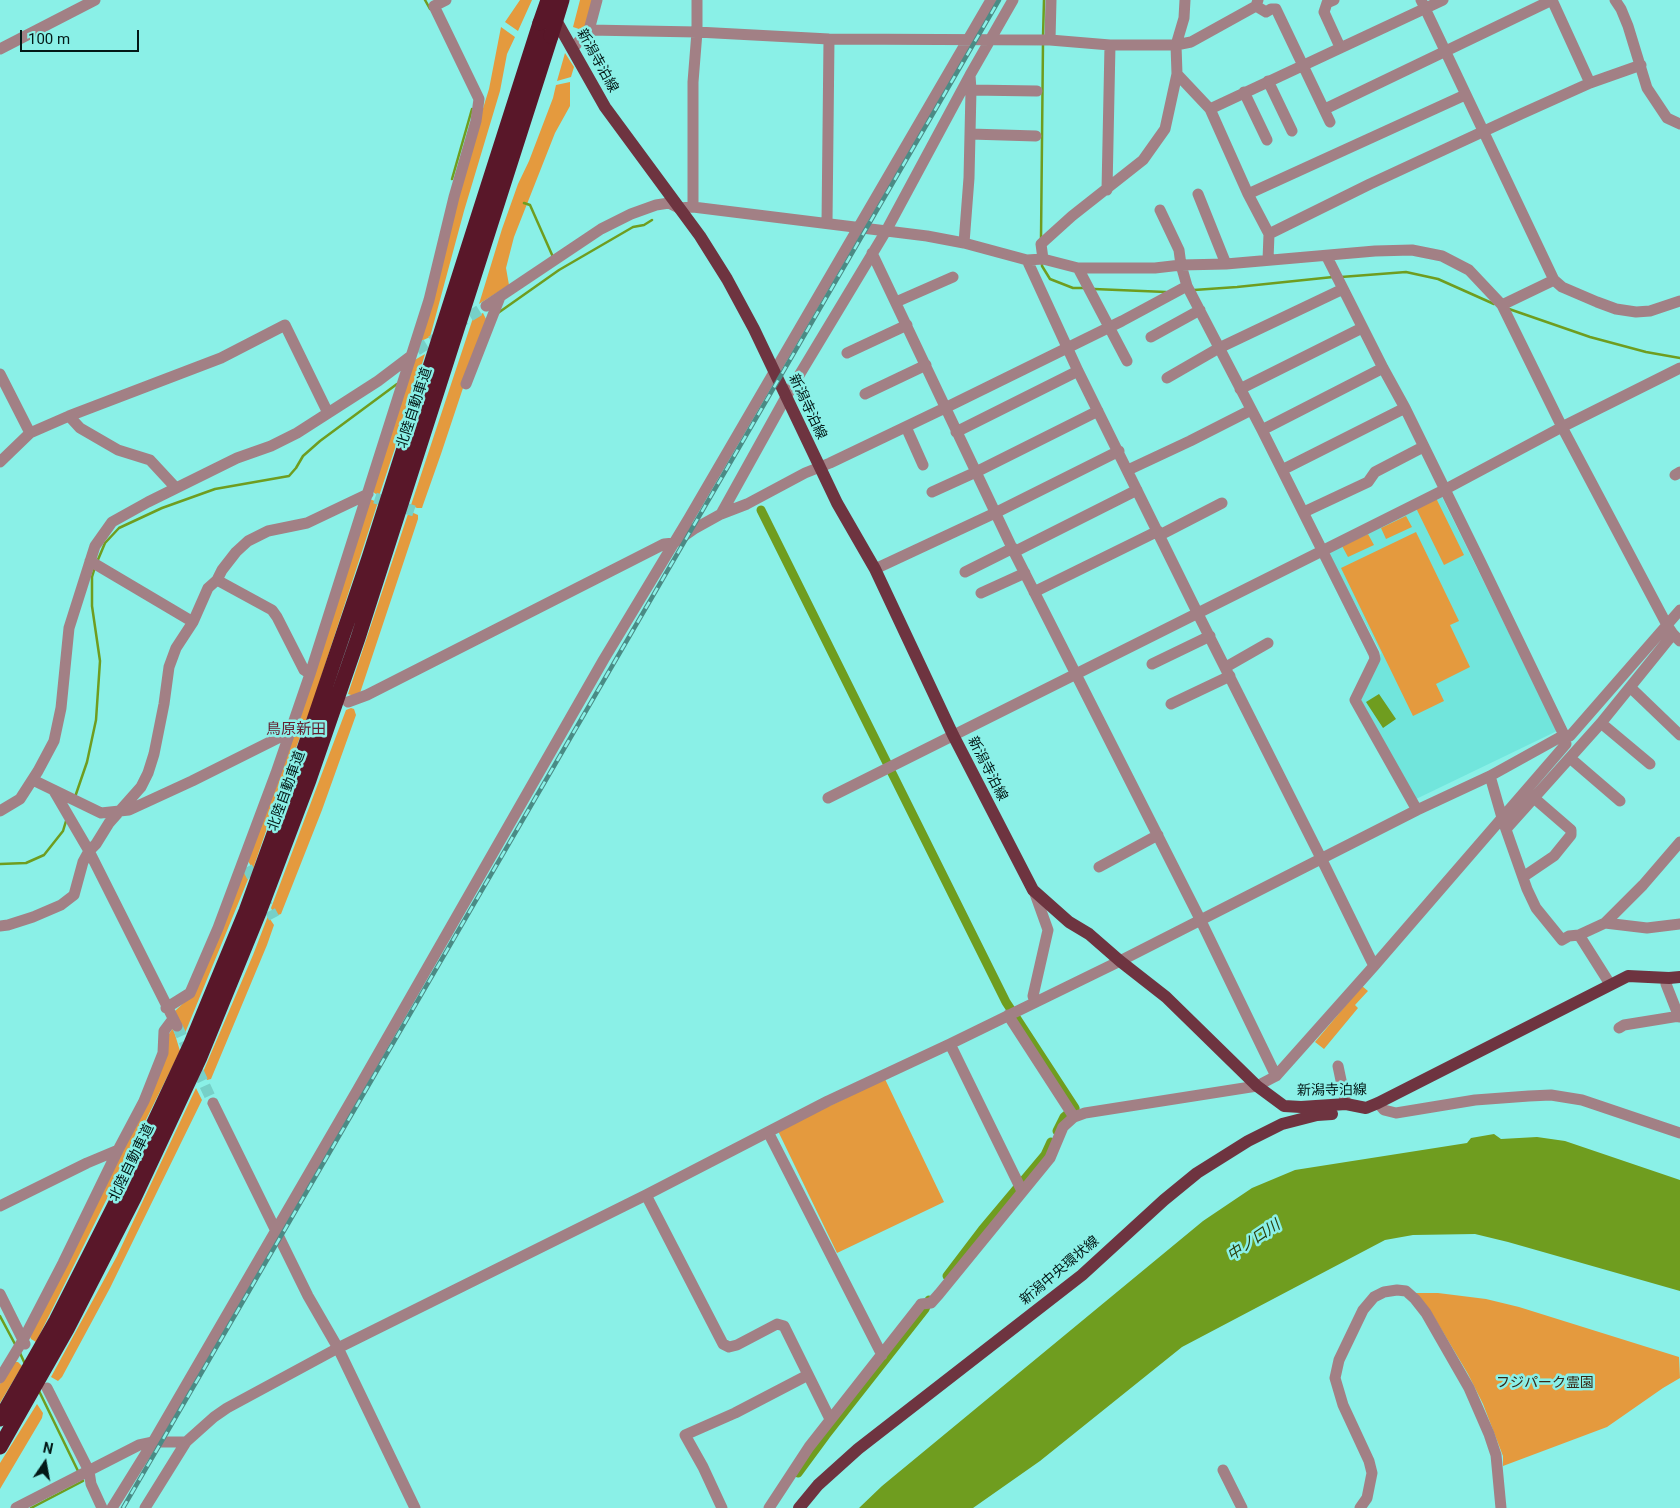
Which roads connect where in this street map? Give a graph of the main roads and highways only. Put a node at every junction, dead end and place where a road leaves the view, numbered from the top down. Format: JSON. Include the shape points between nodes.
{"nodes":[{"id":1,"x":546,"y":0,"type":"edge"},
{"id":2,"x":562,"y":0,"type":"edge"},
{"id":3,"x":1674,"y":977,"type":"edge"},
{"id":4,"x":1372,"y":1106,"type":"junction"},
{"id":5,"x":0,"y":1419,"type":"edge"},
{"id":6,"x":0,"y":1446,"type":"edge"},
{"id":7,"x":799,"y":1508,"type":"edge"}],
"edges":[{"from":1,"to":4,"type":"main road","name":"新潟寺泊線","via":[[605,107],[700,236],[727,279],[1033,890],[1068,922],[1089,934],[1166,997],[1257,1086],[1284,1106]]},
{"from":1,"to":5,"type":"highway","name":"北陸自動車道","bridge":true,"via":[[370,558],[246,911],[124,1189],[56,1321]]},
{"from":2,"to":6,"type":"highway","name":"北陸自動車道","bridge":true,"via":[[358,638],[258,915],[200,1057],[134,1198],[67,1328]]},
{"from":3,"to":4,"type":"main road","name":"新潟寺泊線","via":[[1628,976]]},
{"from":4,"to":7,"type":"main road","name":"新潟中央環状線","via":[[1282,1124],[1248,1141],[1197,1174],[1082,1275],[858,1449],[818,1485]]}]}
